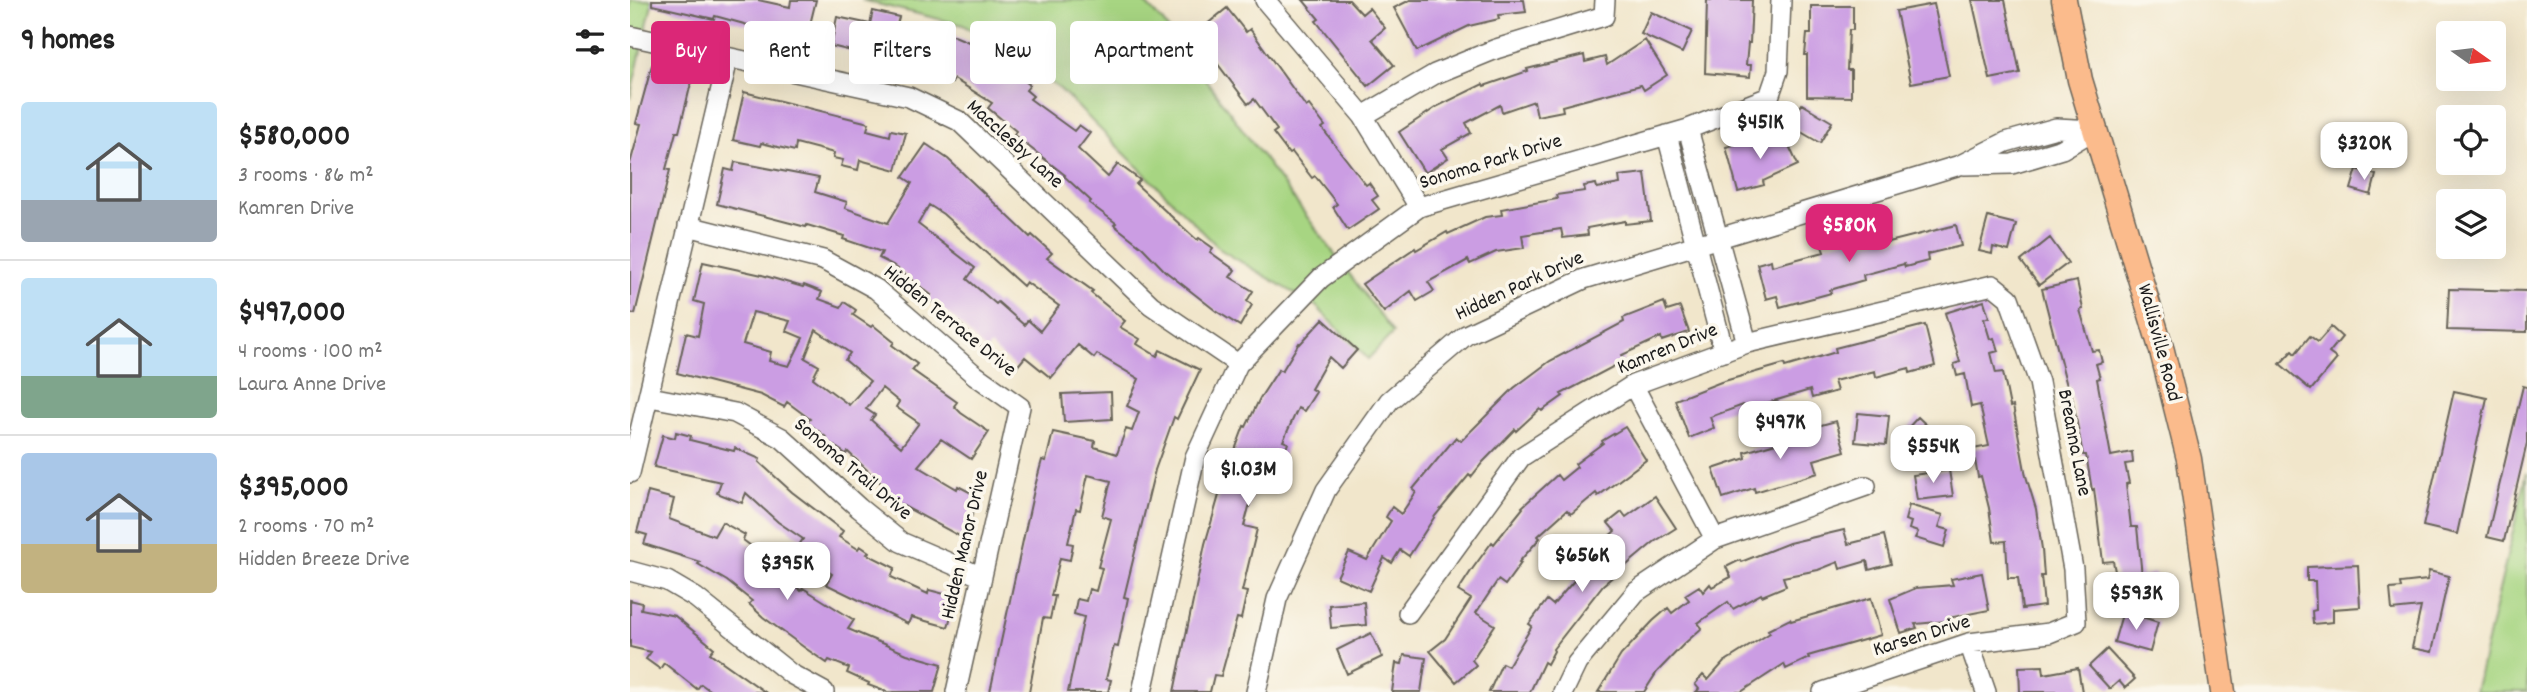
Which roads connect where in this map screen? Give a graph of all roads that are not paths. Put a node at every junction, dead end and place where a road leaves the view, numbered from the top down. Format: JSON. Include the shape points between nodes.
{"nodes":[{"id":1,"x":1265,"y":0,"type":"edge"},
{"id":2,"x":1781,"y":0,"type":"edge"},
{"id":3,"x":2064,"y":0,"type":"edge"},
{"id":4,"x":1604,"y":8,"type":"edge"},
{"id":5,"x":630,"y":36,"type":"edge"},
{"id":6,"x":651,"y":41,"type":"edge"},
{"id":7,"x":730,"y":59,"type":"edge"},
{"id":8,"x":722,"y":84,"type":"edge"},
{"id":9,"x":1363,"y":116,"type":"junction"},
{"id":10,"x":1688,"y":129,"type":"junction"},
{"id":11,"x":2094,"y":130,"type":"junction"},
{"id":12,"x":1667,"y":135,"type":"junction"},
{"id":13,"x":1419,"y":207,"type":"junction"},
{"id":14,"x":688,"y":226,"type":"junction"},
{"id":15,"x":1719,"y":236,"type":"junction"},
{"id":16,"x":1696,"y":244,"type":"junction"},
{"id":17,"x":1993,"y":285,"type":"joint"},
{"id":18,"x":1747,"y":343,"type":"junction"},
{"id":19,"x":1724,"y":352,"type":"junction"},
{"id":20,"x":1238,"y":364,"type":"junction"},
{"id":21,"x":1633,"y":385,"type":"junction"},
{"id":22,"x":650,"y":397,"type":"junction"},
{"id":23,"x":1020,"y":407,"type":"joint"},
{"id":24,"x":630,"y":473,"type":"edge"},
{"id":25,"x":1866,"y":486,"type":"dead end"},
{"id":26,"x":1715,"y":539,"type":"junction"},
{"id":27,"x":630,"y":570,"type":"edge"},
{"id":28,"x":982,"y":577,"type":"junction"},
{"id":29,"x":1408,"y":613,"type":"dead end"},
{"id":30,"x":2076,"y":622,"type":"joint"},
{"id":31,"x":1969,"y":643,"type":"junction"},
{"id":32,"x":824,"y":692,"type":"edge"},
{"id":33,"x":956,"y":692,"type":"edge"},
{"id":34,"x":1142,"y":692,"type":"edge"},
{"id":35,"x":1256,"y":692,"type":"edge"},
{"id":36,"x":1563,"y":692,"type":"edge"},
{"id":37,"x":1823,"y":692,"type":"edge"},
{"id":38,"x":1986,"y":692,"type":"edge"},
{"id":39,"x":2223,"y":692,"type":"edge"}],
"edges":[{"from":1,"to":9,"type":"street"},
{"from":2,"to":10,"type":"street","name":"Sonoma Park Drive","via":[[1778,71],[1769,97]]},
{"from":3,"to":11,"type":"main road","name":"Wallisville Road"},
{"from":4,"to":9,"type":"street","via":[[1435,74]]},
{"from":5,"to":6,"type":"street","name":"Macclesby Lane"},
{"from":7,"to":20,"type":"street","name":"Macclesby Lane","via":[[909,97],[959,121],[1150,305]]},
{"from":8,"to":14,"type":"street"},
{"from":9,"to":13,"type":"street"},
{"from":10,"to":12,"type":"street","name":"Sonoma Park Drive"},
{"from":10,"to":15,"type":"street"},
{"from":11,"to":15,"type":"street","name":"Hidden Park Drive","via":[[2062,149],[2012,164],[1960,165]]},
{"from":11,"to":39,"type":"main road","name":"Wallisville Road","via":[[2189,459]]},
{"from":12,"to":13,"type":"street","name":"Sonoma Park Drive"},
{"from":12,"to":16,"type":"street"},
{"from":13,"to":20,"type":"street","name":"Sonoma Park Drive","via":[[1321,278]]},
{"from":14,"to":22,"type":"street"},
{"from":14,"to":23,"type":"street","name":"Hidden Terrace Drive","via":[[823,260],[876,289],[975,376]]},
{"from":15,"to":16,"type":"street","name":"Hidden Park Drive"},
{"from":15,"to":18,"type":"street"},
{"from":16,"to":19,"type":"street"},
{"from":16,"to":35,"type":"street","name":"Hidden Park Drive","via":[[1584,279],[1466,335],[1389,401],[1326,490],[1278,599]]},
{"from":17,"to":18,"type":"street","name":"Kamren Drive"},
{"from":17,"to":30,"type":"street","name":"Breanna Lane","via":[[2009,298],[2039,383],[2073,569]]},
{"from":18,"to":19,"type":"street","name":"Kamren Drive"},
{"from":19,"to":21,"type":"street","name":"Kamren Drive"},
{"from":20,"to":34,"type":"street","name":"Sonoma Park Drive","via":[[1195,457]]},
{"from":21,"to":26,"type":"street"},
{"from":21,"to":29,"type":"street","name":"Kamren Drive","via":[[1521,457]]},
{"from":22,"to":24,"type":"street"},
{"from":22,"to":28,"type":"street","name":"Sonoma Trail Drive","via":[[735,413],[782,438],[901,542]]},
{"from":23,"to":28,"type":"street","name":"Hidden Manor Drive"},
{"from":25,"to":26,"type":"street"},
{"from":26,"to":36,"type":"street","via":[[1636,592],[1577,663]]},
{"from":27,"to":32,"type":"street","via":[[667,581],[696,597],[791,674]]},
{"from":28,"to":33,"type":"street","name":"Hidden Manor Drive"},
{"from":30,"to":31,"type":"street","name":"Karsen Drive","via":[[2049,633]]},
{"from":31,"to":37,"type":"street","name":"Karsen Drive"},
{"from":31,"to":38,"type":"street"}]}
